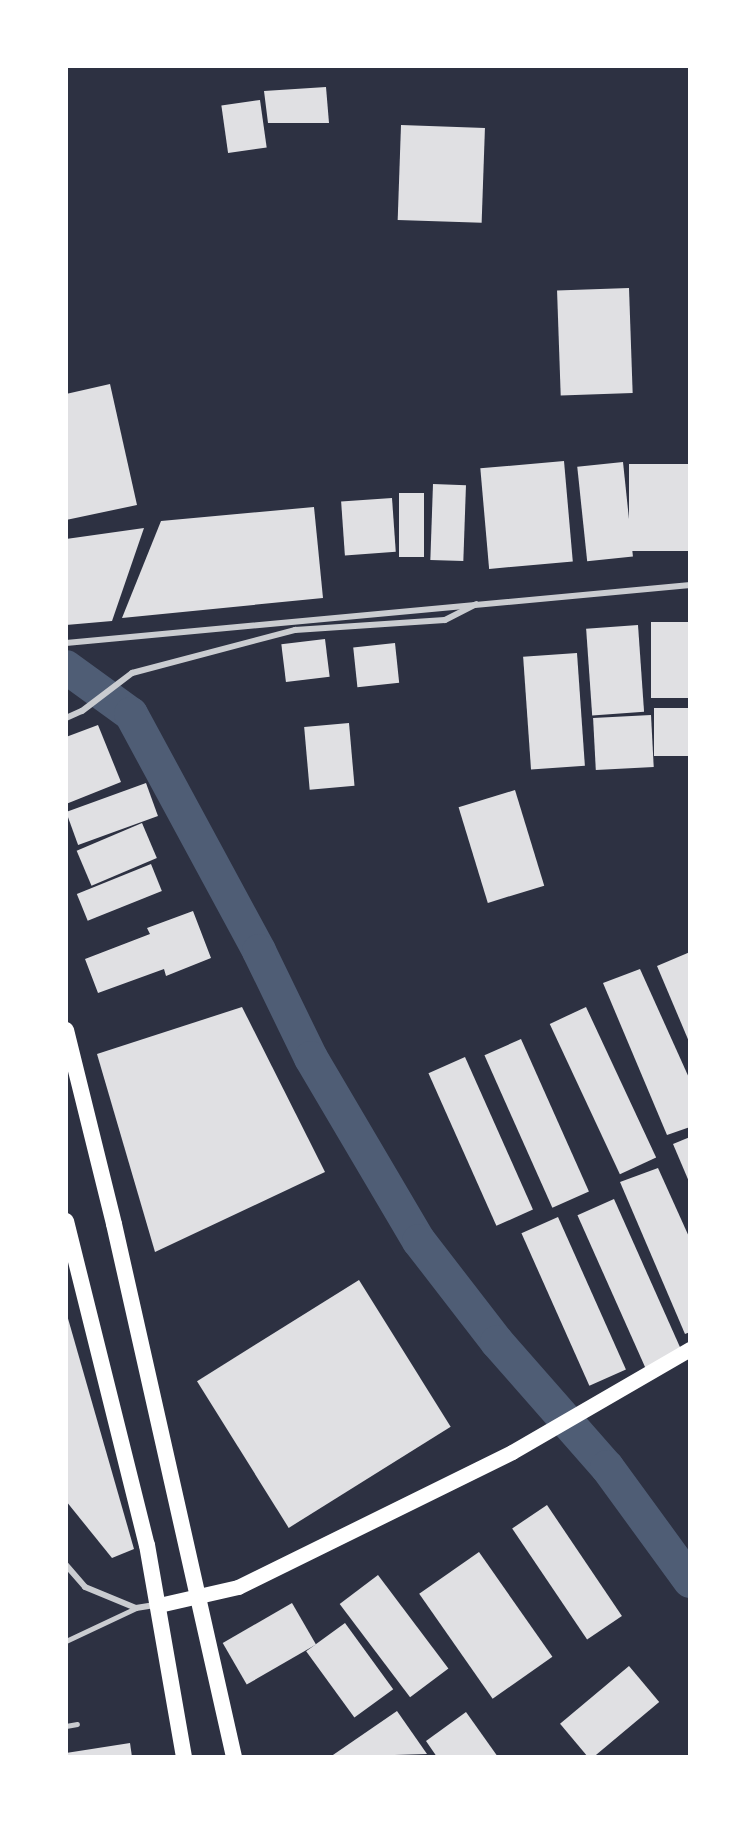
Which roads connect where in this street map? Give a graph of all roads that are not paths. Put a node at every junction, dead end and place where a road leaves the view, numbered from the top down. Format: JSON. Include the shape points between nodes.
{"nodes":[{"id":1,"x":690,"y":585,"type":"edge"},
{"id":2,"x":480,"y":602,"type":"junction"},
{"id":3,"x":66,"y":643,"type":"edge"},
{"id":4,"x":66,"y":718,"type":"edge"},
{"id":5,"x":66,"y":1030,"type":"edge"},
{"id":6,"x":66,"y":1221,"type":"edge"},
{"id":7,"x":690,"y":1349,"type":"edge"},
{"id":8,"x":66,"y":1565,"type":"edge"},
{"id":9,"x":200,"y":1596,"type":"junction"},
{"id":10,"x":159,"y":1605,"type":"junction"},
{"id":11,"x":136,"y":1608,"type":"junction"},
{"id":12,"x":66,"y":1641,"type":"edge"},
{"id":13,"x":77,"y":1724,"type":"dead end"},
{"id":14,"x":66,"y":1726,"type":"edge"},
{"id":15,"x":184,"y":1757,"type":"edge"},
{"id":16,"x":234,"y":1757,"type":"edge"}],
"edges":[{"from":1,"to":2,"type":"street"},
{"from":2,"to":3,"type":"street"},
{"from":2,"to":4,"type":"street","via":[[445,620],[295,630],[132,673],[82,711]]},
{"from":5,"to":9,"type":"highway"},
{"from":6,"to":10,"type":"highway"},
{"from":7,"to":9,"type":"main road","via":[[512,1452],[238,1587]]},
{"from":8,"to":11,"type":"street","via":[[85,1587]]},
{"from":9,"to":10,"type":"main road"},
{"from":9,"to":16,"type":"highway"},
{"from":10,"to":11,"type":"street"},
{"from":10,"to":15,"type":"highway"},
{"from":11,"to":12,"type":"lane"},
{"from":13,"to":14,"type":"lane"}]}
